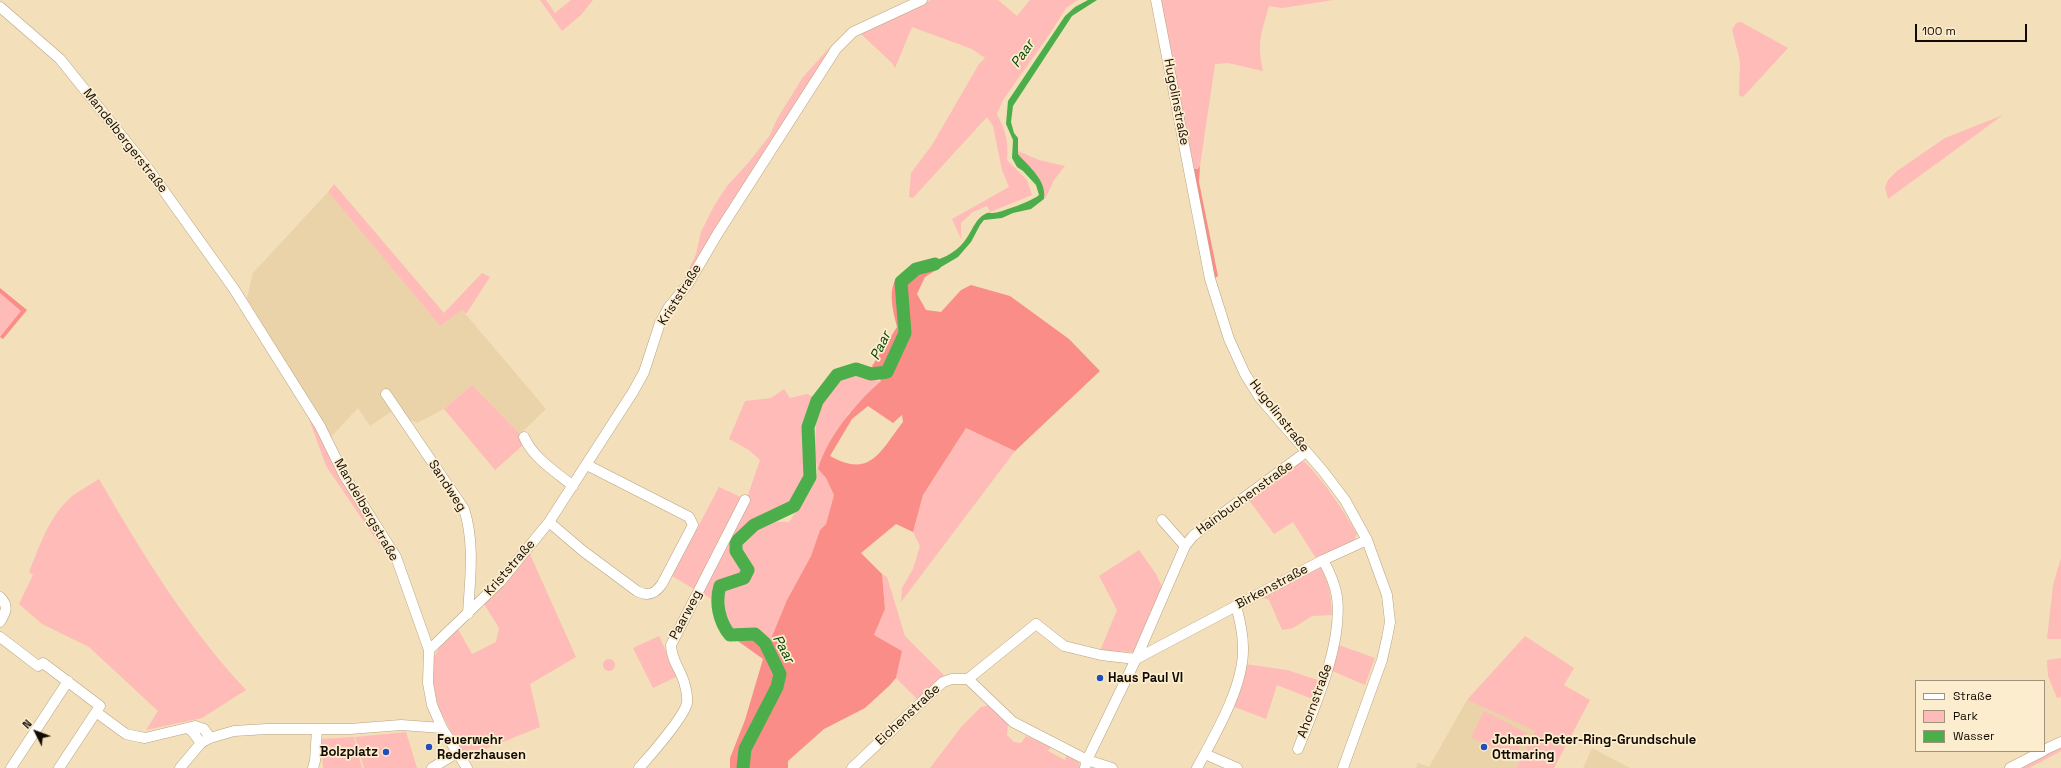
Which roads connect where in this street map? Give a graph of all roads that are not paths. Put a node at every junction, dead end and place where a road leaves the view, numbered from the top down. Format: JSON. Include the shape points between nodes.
{"nodes":[{"id":1,"x":922,"y":0,"type":"edge"},
{"id":2,"x":1156,"y":0,"type":"edge"},
{"id":3,"x":0,"y":7,"type":"edge"},
{"id":4,"x":234,"y":289,"type":"joint"},
{"id":5,"x":386,"y":394,"type":"dead end"},
{"id":6,"x":524,"y":437,"type":"dead end"},
{"id":7,"x":1306,"y":452,"type":"junction"},
{"id":8,"x":587,"y":465,"type":"junction"},
{"id":9,"x":573,"y":486,"type":"junction"},
{"id":10,"x":745,"y":500,"type":"dead end"},
{"id":11,"x":1162,"y":520,"type":"dead end"},
{"id":12,"x":549,"y":522,"type":"junction"},
{"id":13,"x":1367,"y":540,"type":"junction"},
{"id":14,"x":1186,"y":546,"type":"junction"},
{"id":15,"x":1323,"y":560,"type":"junction"},
{"id":16,"x":0,"y":597,"type":"edge"},
{"id":17,"x":1236,"y":606,"type":"junction"},
{"id":18,"x":468,"y":614,"type":"junction"},
{"id":19,"x":0,"y":622,"type":"edge"},
{"id":20,"x":0,"y":637,"type":"edge"},
{"id":21,"x":429,"y":650,"type":"junction"},
{"id":22,"x":1136,"y":659,"type":"junction"},
{"id":23,"x":968,"y":678,"type":"junction"},
{"id":24,"x":68,"y":681,"type":"junction"},
{"id":25,"x":96,"y":712,"type":"junction"},
{"id":26,"x":442,"y":728,"type":"junction"},
{"id":27,"x":317,"y":729,"type":"junction"},
{"id":28,"x":206,"y":741,"type":"junction"},
{"id":29,"x":2061,"y":742,"type":"edge"},
{"id":30,"x":1298,"y":749,"type":"dead end"},
{"id":31,"x":2045,"y":750,"type":"edge"},
{"id":32,"x":458,"y":752,"type":"junction"},
{"id":33,"x":2041,"y":752,"type":"edge"},
{"id":34,"x":1205,"y":754,"type":"junction"},
{"id":35,"x":1086,"y":764,"type":"edge"},
{"id":36,"x":12,"y":768,"type":"edge"},
{"id":37,"x":59,"y":768,"type":"edge"},
{"id":38,"x":180,"y":768,"type":"edge"},
{"id":39,"x":313,"y":768,"type":"edge"},
{"id":40,"x":432,"y":768,"type":"edge"},
{"id":41,"x":467,"y":768,"type":"edge"},
{"id":42,"x":639,"y":768,"type":"edge"},
{"id":43,"x":852,"y":768,"type":"edge"},
{"id":44,"x":1112,"y":768,"type":"edge"},
{"id":45,"x":1197,"y":768,"type":"edge"},
{"id":46,"x":1237,"y":768,"type":"edge"},
{"id":47,"x":1343,"y":768,"type":"edge"},
{"id":48,"x":2010,"y":768,"type":"edge"}],
"edges":[{"from":1,"to":8,"type":"street","name":"Kriststraße","via":[[853,32],[836,49],[688,284],[669,307],[660,323],[644,372]]},
{"from":2,"to":7,"type":"street","name":"Hugolinstraße","via":[[1210,279],[1229,339],[1245,374],[1260,398]]},
{"from":3,"to":4,"type":"street","name":"Mandelbergerstraße","via":[[60,59],[149,170]]},
{"from":4,"to":21,"type":"street","name":"Mandelbergstraße","via":[[320,426],[344,475],[396,558]]},
{"from":5,"to":18,"type":"street","name":"Sandweg","via":[[464,508],[470,527],[471,553]]},
{"from":6,"to":9,"type":"street","via":[[542,461]]},
{"from":7,"to":13,"type":"street","name":"Hugolinstraße","via":[[1345,500]]},
{"from":7,"to":14,"type":"street","name":"Hainbuchenstraße","via":[[1203,528]]},
{"from":8,"to":9,"type":"street","name":"Kriststraße"},
{"from":8,"to":12,"type":"street","via":[[689,517],[693,525],[662,584],[650,594],[637,591]]},
{"from":9,"to":12,"type":"street","name":"Kriststraße"},
{"from":10,"to":42,"type":"street","name":"Paarweg","via":[[671,645],[671,652],[686,690],[687,705]]},
{"from":11,"to":14,"type":"street","name":"Hainbuchenstraße"},
{"from":12,"to":18,"type":"street","name":"Kriststraße","via":[[500,582]]},
{"from":13,"to":15,"type":"street","name":"Birkenstraße"},
{"from":13,"to":47,"type":"street","name":"Hugolinstraße","via":[[1388,595],[1390,622],[1382,660]]},
{"from":14,"to":22,"type":"street","name":"Hainbuchenstraße"},
{"from":15,"to":17,"type":"street","name":"Birkenstraße"},
{"from":15,"to":30,"type":"street","name":"Ahornstraße","via":[[1331,575],[1337,597],[1336,623],[1326,678]]},
{"from":16,"to":19,"type":"street","via":[[6,604],[6,611]]},
{"from":17,"to":22,"type":"street","name":"Birkenstraße"},
{"from":17,"to":34,"type":"street","via":[[1243,649],[1240,674]]},
{"from":18,"to":21,"type":"street","name":"Kriststraße"},
{"from":20,"to":24,"type":"street","via":[[38,666],[43,663]]},
{"from":21,"to":26,"type":"street","name":"Mandelbergstraße","via":[[428,683],[432,705]]},
{"from":22,"to":23,"type":"street","via":[[1101,655],[1064,646],[1036,624]]},
{"from":22,"to":35,"type":"street","name":"Hainbuchenstraße"},
{"from":23,"to":35,"type":"street","via":[[1013,722]]},
{"from":23,"to":43,"type":"street","name":"Eichenstraße","via":[[943,682]]},
{"from":24,"to":25,"type":"street","via":[[100,706]]},
{"from":24,"to":36,"type":"street"},
{"from":25,"to":28,"type":"street","via":[[126,734],[145,738],[187,728]]},
{"from":25,"to":37,"type":"street"},
{"from":26,"to":27,"type":"street","via":[[401,725]]},
{"from":26,"to":32,"type":"street","name":"Mandelbergstraße"},
{"from":27,"to":28,"type":"street","via":[[234,731]]},
{"from":27,"to":39,"type":"street"},
{"from":28,"to":38,"type":"street"},
{"from":29,"to":31,"type":"street"},
{"from":32,"to":40,"type":"street"},
{"from":32,"to":41,"type":"street","name":"Mandelbergstraße"},
{"from":33,"to":48,"type":"street"},
{"from":34,"to":45,"type":"street"},
{"from":34,"to":46,"type":"street"},
{"from":35,"to":44,"type":"street"}]}
